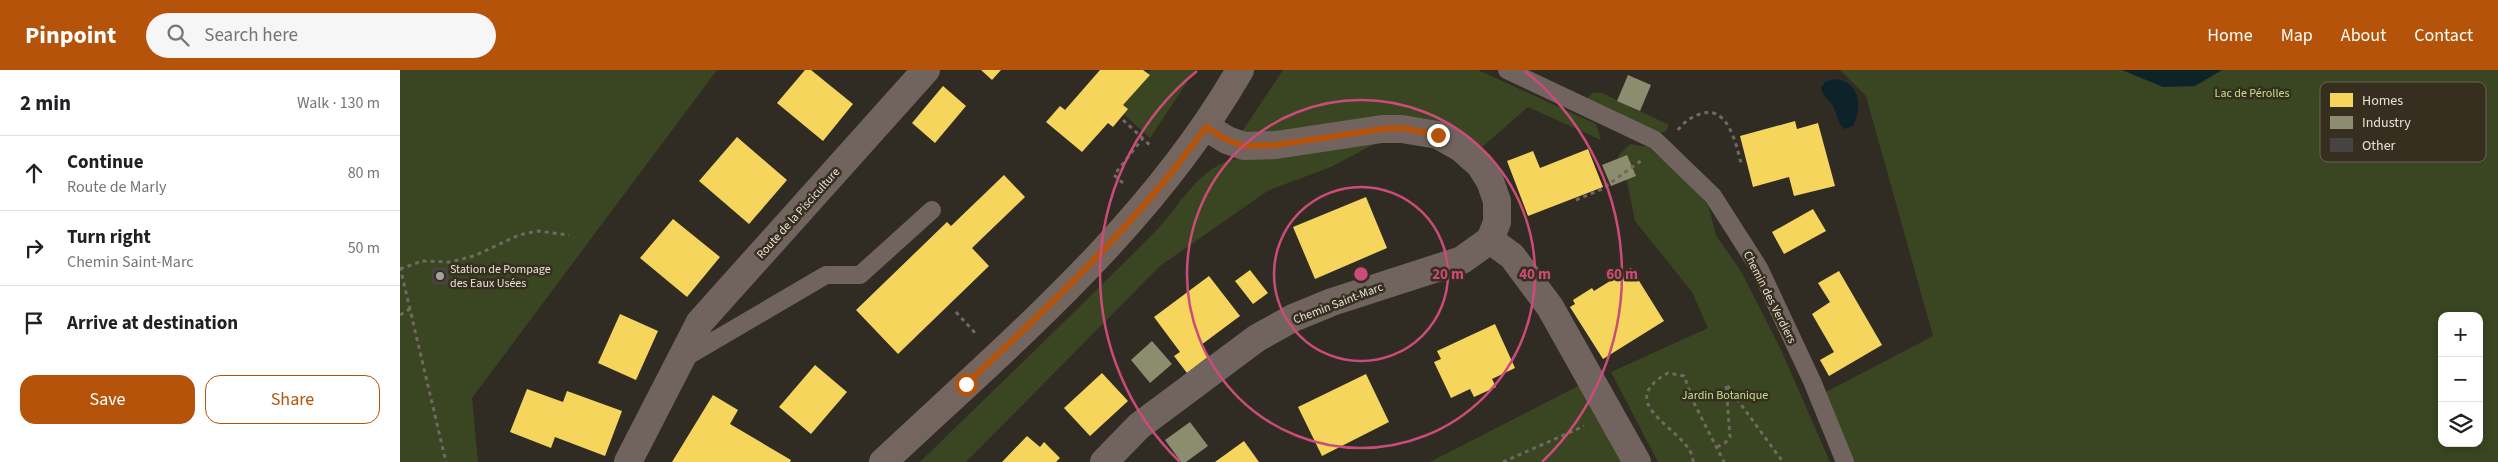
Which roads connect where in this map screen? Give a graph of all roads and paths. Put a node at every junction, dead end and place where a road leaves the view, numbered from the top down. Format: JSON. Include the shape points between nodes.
{"nodes":[{"id":1,"x":926,"y":70,"type":"edge"},
{"id":2,"x":1240,"y":70,"type":"edge"},
{"id":3,"x":1507,"y":70,"type":"edge"},
{"id":4,"x":1123,"y":120,"type":"dead end"},
{"id":5,"x":1206,"y":127,"type":"junction"},
{"id":6,"x":1143,"y":138,"type":"junction"},
{"id":7,"x":1152,"y":147,"type":"dead end"},
{"id":8,"x":1666,"y":150,"type":"junction"},
{"id":9,"x":1741,"y":163,"type":"dead end"},
{"id":10,"x":1635,"y":166,"type":"dead end"},
{"id":11,"x":1124,"y":183,"type":"dead end"},
{"id":12,"x":1576,"y":200,"type":"dead end"},
{"id":13,"x":932,"y":210,"type":"dead end"},
{"id":14,"x":570,"y":235,"type":"dead end"},
{"id":15,"x":1490,"y":240,"type":"junction"},
{"id":16,"x":400,"y":268,"type":"edge"},
{"id":17,"x":410,"y":309,"type":"junction"},
{"id":18,"x":956,"y":312,"type":"dead end"},
{"id":19,"x":400,"y":315,"type":"edge"},
{"id":20,"x":979,"y":337,"type":"dead end"},
{"id":21,"x":678,"y":362,"type":"junction"},
{"id":22,"x":1610,"y":415,"type":"junction"},
{"id":23,"x":1717,"y":447,"type":"junction"},
{"id":24,"x":446,"y":462,"type":"edge"},
{"id":25,"x":628,"y":462,"type":"edge"},
{"id":26,"x":883,"y":462,"type":"edge"},
{"id":27,"x":1104,"y":462,"type":"edge"},
{"id":28,"x":1503,"y":462,"type":"edge"},
{"id":29,"x":1637,"y":462,"type":"edge"},
{"id":30,"x":1693,"y":462,"type":"edge"},
{"id":31,"x":1724,"y":462,"type":"edge"},
{"id":32,"x":1782,"y":462,"type":"edge"},
{"id":33,"x":1845,"y":462,"type":"edge"}],
"edges":[{"from":1,"to":21,"type":"street","name":"Route de la Pisciculture","via":[[700,322]]},
{"from":2,"to":5,"type":"main road"},
{"from":3,"to":8,"type":"lane","name":"Chemin des Verdiers","via":[[1654,140]]},
{"from":4,"to":6,"type":"path"},
{"from":5,"to":15,"type":"street","via":[[1244,146],[1276,145],[1382,129],[1402,128],[1438,135],[1461,148],[1480,165],[1490,181],[1497,201],[1497,222]]},
{"from":5,"to":26,"type":"main road","via":[[1175,169],[1088,267]]},
{"from":6,"to":7,"type":"path"},
{"from":6,"to":11,"type":"path","via":[[1114,175]]},
{"from":8,"to":9,"type":"path","via":[[1679,128],[1693,116],[1704,112],[1717,114],[1734,136]]},
{"from":8,"to":33,"type":"lane","name":"Chemin des Verdiers","via":[[1713,196],[1758,268],[1812,381]]},
{"from":10,"to":12,"type":"path","via":[[1602,189]]},
{"from":13,"to":21,"type":"lane","via":[[860,275],[826,275]]},
{"from":14,"to":16,"type":"path","via":[[538,231],[519,235],[474,256],[450,262],[422,261]]},
{"from":15,"to":22,"type":"street","via":[[1512,256],[1550,307]]},
{"from":15,"to":27,"type":"street","name":"Chemin Saint-Marc","via":[[1462,260],[1332,302],[1257,338],[1139,426]]},
{"from":16,"to":17,"type":"path"},
{"from":17,"to":19,"type":"path"},
{"from":17,"to":24,"type":"path"},
{"from":18,"to":20,"type":"path"},
{"from":21,"to":25,"type":"street","name":"Route de la Pisciculture"},
{"from":22,"to":28,"type":"path"},
{"from":22,"to":29,"type":"street"},
{"from":23,"to":30,"type":"path","via":[[1684,376],[1668,373],[1657,379],[1649,389],[1652,413],[1685,442],[1692,452]]},
{"from":23,"to":31,"type":"path"},
{"from":23,"to":32,"type":"path","via":[[1730,437],[1725,386],[1728,384]]}]}
